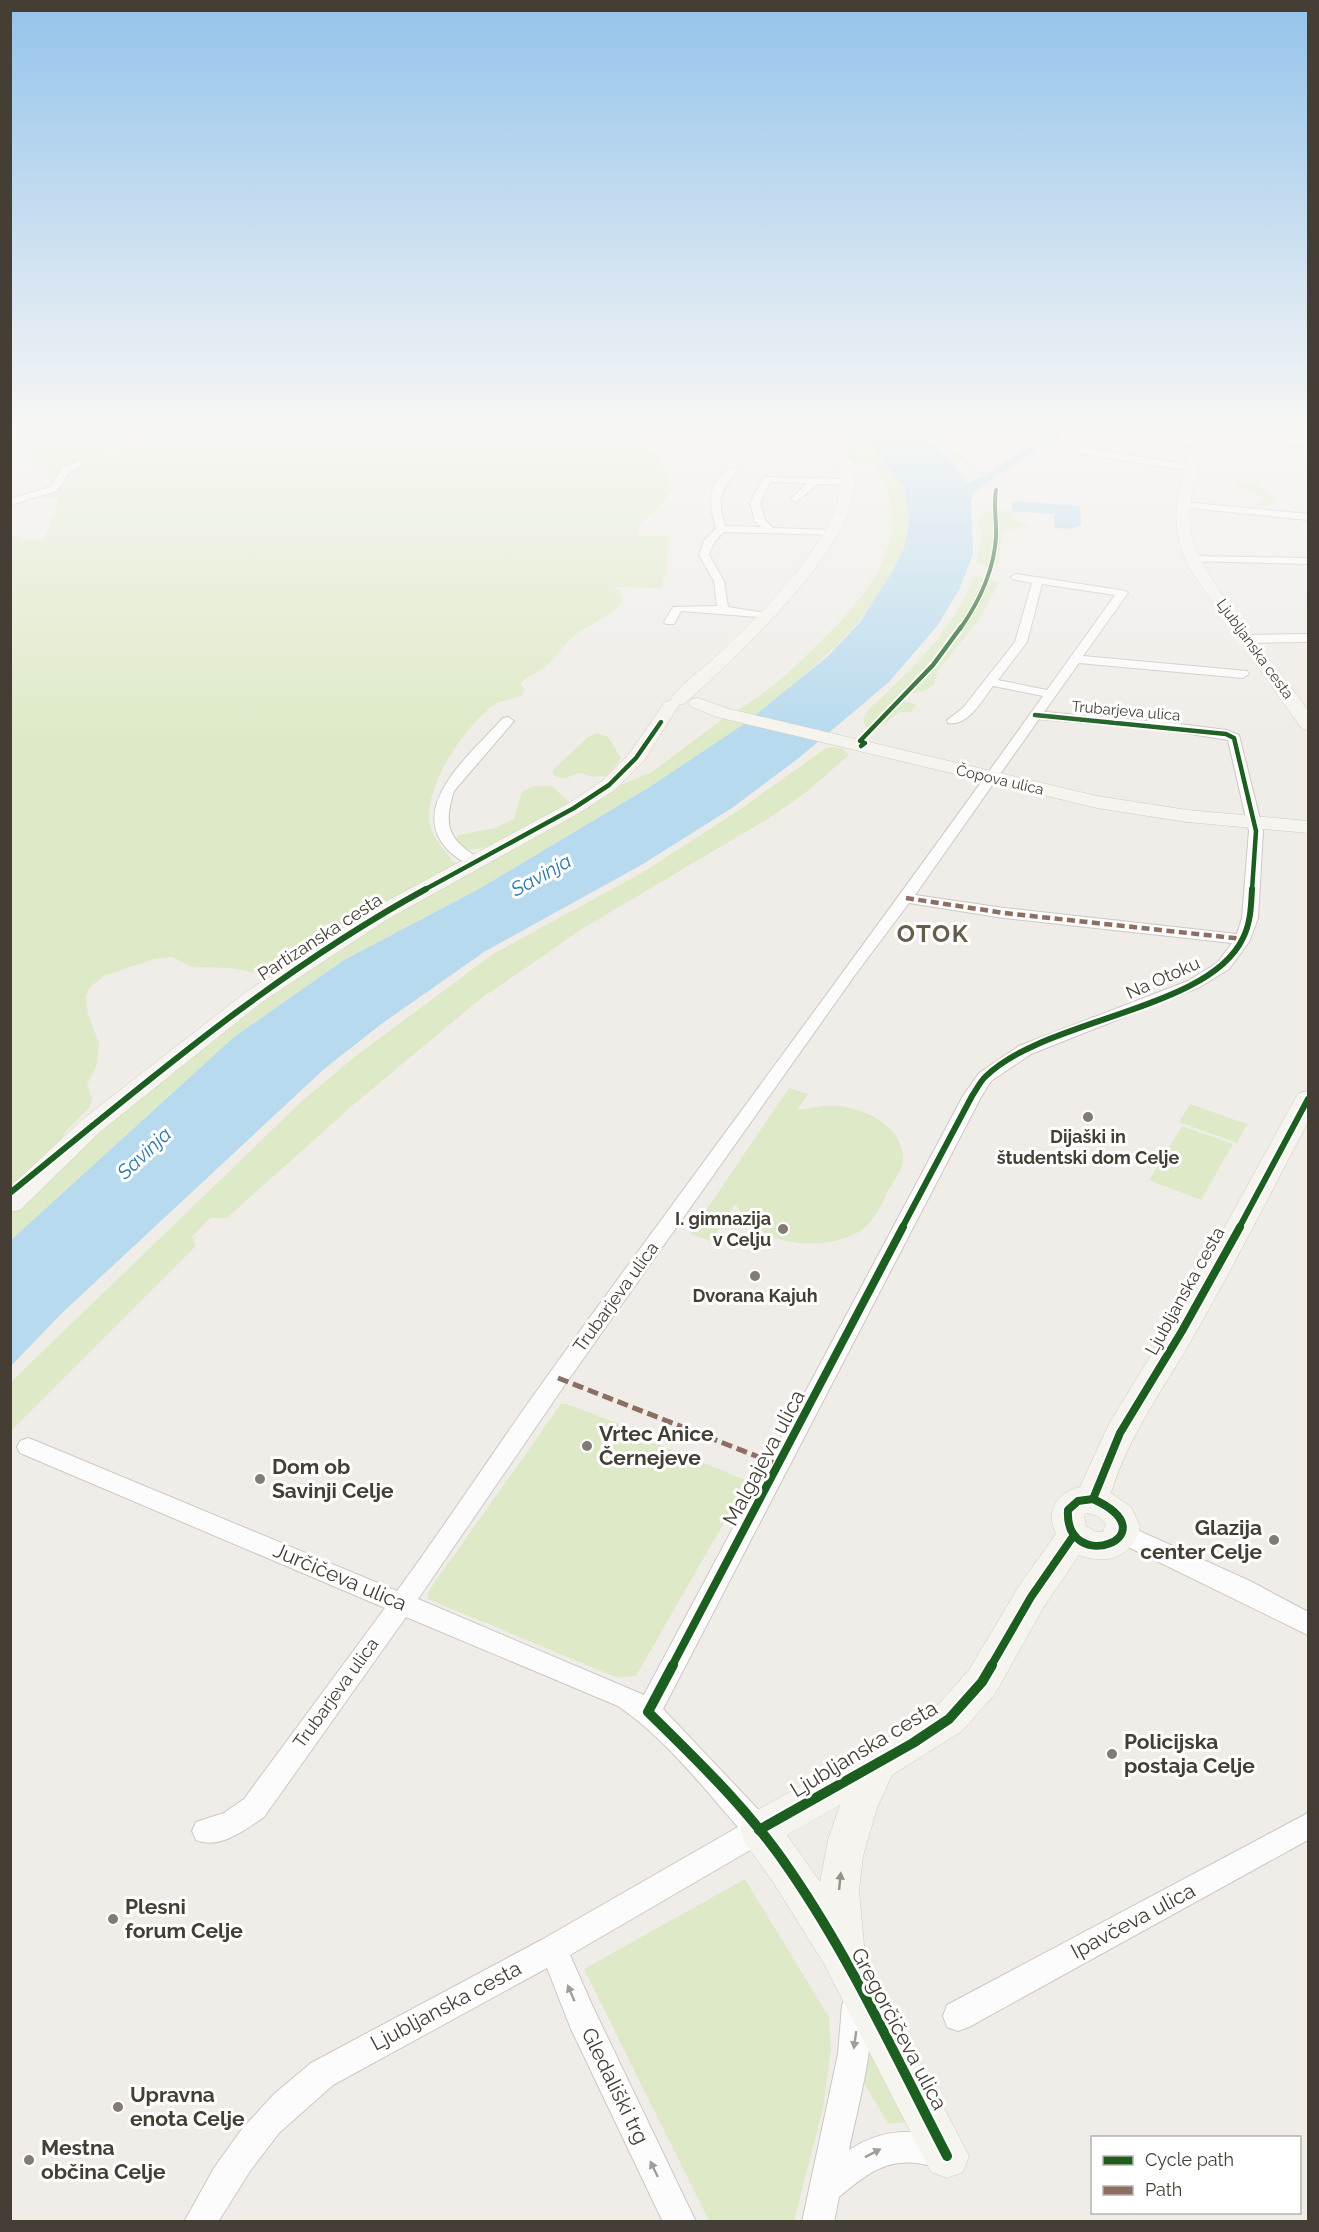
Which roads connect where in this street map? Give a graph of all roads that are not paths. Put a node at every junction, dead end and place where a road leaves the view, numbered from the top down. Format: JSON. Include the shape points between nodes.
{"nodes":[{"id":1,"x":720,"y":530,"type":"edge"},
{"id":2,"x":749,"y":530,"type":"edge"},
{"id":3,"x":833,"y":530,"type":"edge"},
{"id":4,"x":1182,"y":530,"type":"edge"},
{"id":5,"x":770,"y":531,"type":"joint"},
{"id":6,"x":832,"y":533,"type":"junction"},
{"id":7,"x":1192,"y":559,"type":"junction"},
{"id":8,"x":1308,"y":561,"type":"edge"},
{"id":9,"x":1016,"y":577,"type":"dead end"},
{"id":10,"x":1038,"y":580,"type":"junction"},
{"id":11,"x":723,"y":610,"type":"junction"},
{"id":12,"x":768,"y":616,"type":"junction"},
{"id":13,"x":670,"y":622,"type":"dead end"},
{"id":14,"x":1308,"y":638,"type":"edge"},
{"id":15,"x":1247,"y":639,"type":"junction"},
{"id":16,"x":1075,"y":659,"type":"junction"},
{"id":17,"x":1243,"y":674,"type":"dead end"},
{"id":18,"x":988,"y":682,"type":"junction"},
{"id":19,"x":1049,"y":694,"type":"junction"},
{"id":20,"x":683,"y":705,"type":"junction"},
{"id":21,"x":1035,"y":715,"type":"junction"},
{"id":22,"x":953,"y":720,"type":"dead end"},
{"id":23,"x":508,"y":721,"type":"dead end"},
{"id":24,"x":1308,"y":725,"type":"edge"},
{"id":25,"x":990,"y":778,"type":"junction"},
{"id":26,"x":1255,"y":826,"type":"junction"},
{"id":27,"x":1308,"y":827,"type":"edge"},
{"id":28,"x":474,"y":861,"type":"junction"},
{"id":29,"x":906,"y":898,"type":"junction"},
{"id":30,"x":1243,"y":939,"type":"junction"},
{"id":31,"x":985,"y":1077,"type":"joint"},
{"id":32,"x":1308,"y":1099,"type":"edge"},
{"id":33,"x":10,"y":1203,"type":"edge"},
{"id":34,"x":28,"y":1447,"type":"dead end"},
{"id":35,"x":1093,"y":1499,"type":"junction"},
{"id":36,"x":1124,"y":1534,"type":"junction"},
{"id":37,"x":1074,"y":1535,"type":"junction"},
{"id":38,"x":402,"y":1603,"type":"junction"},
{"id":39,"x":1308,"y":1623,"type":"edge"},
{"id":40,"x":648,"y":1712,"type":"junction"},
{"id":41,"x":879,"y":1762,"type":"junction"},
{"id":42,"x":1308,"y":1826,"type":"edge"},
{"id":43,"x":759,"y":1830,"type":"junction"},
{"id":44,"x":206,"y":1831,"type":"dead end"},
{"id":45,"x":553,"y":1949,"type":"junction"},
{"id":46,"x":851,"y":1971,"type":"junction"},
{"id":47,"x":958,"y":2016,"type":"dead end"},
{"id":48,"x":947,"y":2156,"type":"joint"},
{"id":49,"x":826,"y":2187,"type":"junction"},
{"id":50,"x":200,"y":2222,"type":"edge"},
{"id":51,"x":680,"y":2222,"type":"edge"},
{"id":52,"x":818,"y":2222,"type":"edge"}],
"edges":[{"from":1,"to":11,"type":"street","via":[[709,541],[704,555],[719,581]]},
{"from":2,"to":5,"type":"street"},
{"from":3,"to":6,"type":"street","name":"Partizanska cesta"},
{"from":4,"to":7,"type":"street","name":"Ljubljanska cesta"},
{"from":5,"to":6,"type":"street"},
{"from":6,"to":12,"type":"street","name":"Partizanska cesta"},
{"from":7,"to":8,"type":"street"},
{"from":7,"to":15,"type":"street","name":"Ljubljanska cesta"},
{"from":9,"to":10,"type":"street","name":"Trubarjeva ulica"},
{"from":10,"to":16,"type":"street","name":"Trubarjeva ulica","via":[[1122,593]]},
{"from":10,"to":18,"type":"street","via":[[1021,642]]},
{"from":11,"to":12,"type":"street"},
{"from":11,"to":13,"type":"street","via":[[681,608]]},
{"from":12,"to":20,"type":"street","name":"Partizanska cesta"},
{"from":14,"to":15,"type":"street"},
{"from":15,"to":24,"type":"street","name":"Ljubljanska cesta"},
{"from":16,"to":17,"type":"street"},
{"from":16,"to":19,"type":"street","name":"Trubarjeva ulica"},
{"from":18,"to":19,"type":"street","name":"Trubarjeva ulica"},
{"from":18,"to":22,"type":"street","via":[[967,711]]},
{"from":19,"to":21,"type":"street","name":"Trubarjeva ulica"},
{"from":20,"to":25,"type":"street","name":"Čopova ulica"},
{"from":20,"to":28,"type":"street","name":"Partizanska cesta","via":[[609,785]]},
{"from":21,"to":25,"type":"street","name":"Trubarjeva ulica"},
{"from":21,"to":26,"type":"street","name":"Trubarjeva ulica","via":[[1230,736],[1236,742]]},
{"from":23,"to":28,"type":"street","via":[[447,790],[442,804],[445,840],[457,853]]},
{"from":25,"to":26,"type":"street","name":"Čopova ulica","via":[[1118,806]]},
{"from":25,"to":29,"type":"street","name":"Trubarjeva ulica"},
{"from":26,"to":27,"type":"street","name":"Čopova ulica"},
{"from":26,"to":30,"type":"street","name":"Na Otoku","via":[[1250,918]]},
{"from":28,"to":33,"type":"street","name":"Partizanska cesta","via":[[380,914],[254,997],[92,1125]]},
{"from":29,"to":30,"type":"street","via":[[1004,913]]},
{"from":29,"to":38,"type":"street","name":"Trubarjeva ulica","via":[[556,1380]]},
{"from":30,"to":31,"type":"street","name":"Na Otoku","via":[[1222,966],[1194,984],[1025,1050]]},
{"from":31,"to":40,"type":"street","name":"Malgajeva ulica"},
{"from":32,"to":35,"type":"street","name":"Ljubljanska cesta","via":[[1182,1332],[1115,1440],[1101,1467]]},
{"from":34,"to":38,"type":"street","name":"Jurčičeva ulica"},
{"from":35,"to":36,"type":"street","via":[[1118,1512]]},
{"from":35,"to":37,"type":"street","via":[[1078,1502],[1068,1510],[1066,1522]]},
{"from":36,"to":37,"type":"street","via":[[1116,1544],[1102,1547],[1087,1544]]},
{"from":36,"to":39,"type":"street"},
{"from":37,"to":41,"type":"street","name":"Ljubljanska cesta","via":[[967,1701],[949,1719]]},
{"from":38,"to":40,"type":"street","name":"Jurčičeva ulica","via":[[627,1698]]},
{"from":38,"to":44,"type":"street","name":"Trubarjeva ulica","via":[[254,1808],[231,1824]]},
{"from":40,"to":43,"type":"street"},
{"from":41,"to":43,"type":"street","name":"Ljubljanska cesta"},
{"from":46,"to":41,"type":"street","one_way":true,"via":[[839,1890],[845,1842]]},
{"from":42,"to":47,"type":"street","name":"Ipavčeva ulica"},
{"from":43,"to":45,"type":"street","name":"Ljubljanska cesta"},
{"from":43,"to":46,"type":"street","name":"Gregorčičeva ulica","via":[[791,1871]]},
{"from":45,"to":50,"type":"street","name":"Ljubljanska cesta","via":[[301,2088],[249,2143]]},
{"from":51,"to":45,"type":"street","name":"Gledališki trg","one_way":true,"via":[[591,2038]]},
{"from":46,"to":48,"type":"street","name":"Gregorčičeva ulica"},
{"from":46,"to":49,"type":"street","one_way":true,"via":[[857,2025]]},
{"from":49,"to":48,"type":"street","one_way":true,"via":[[854,2163],[883,2148],[924,2147]]},
{"from":49,"to":52,"type":"street"}]}
